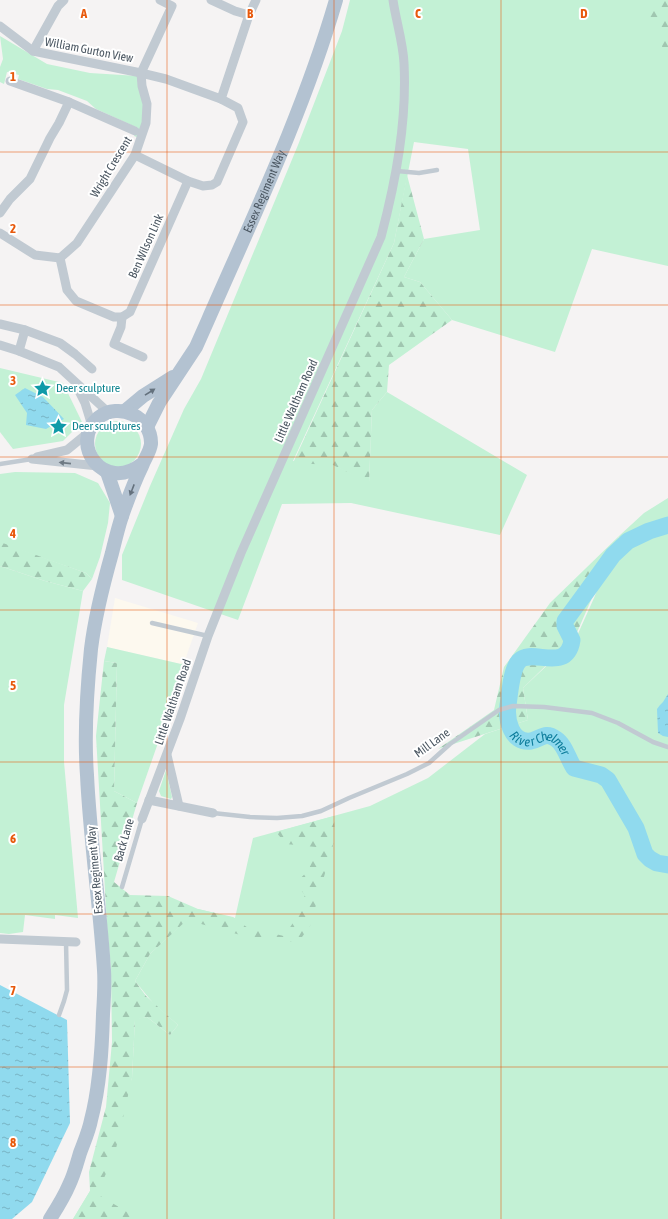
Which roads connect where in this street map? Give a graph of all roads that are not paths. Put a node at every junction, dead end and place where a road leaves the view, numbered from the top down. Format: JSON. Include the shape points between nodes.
{"nodes":[{"id":1,"x":64,"y":0,"type":"edge"},
{"id":2,"x":160,"y":0,"type":"edge"},
{"id":3,"x":211,"y":0,"type":"edge"},
{"id":4,"x":256,"y":0,"type":"edge"},
{"id":5,"x":336,"y":0,"type":"edge"},
{"id":6,"x":393,"y":0,"type":"edge"},
{"id":7,"x":174,"y":3,"type":"edge"},
{"id":8,"x":249,"y":15,"type":"junction"},
{"id":9,"x":0,"y":26,"type":"edge"},
{"id":10,"x":33,"y":52,"type":"junction"},
{"id":11,"x":141,"y":73,"type":"junction"},
{"id":12,"x":10,"y":81,"type":"dead end"},
{"id":13,"x":221,"y":98,"type":"junction"},
{"id":14,"x":69,"y":102,"type":"junction"},
{"id":15,"x":135,"y":131,"type":"dead end"},
{"id":16,"x":135,"y":155,"type":"junction"},
{"id":17,"x":397,"y":170,"type":"junction"},
{"id":18,"x":437,"y":170,"type":"dead end"},
{"id":19,"x":188,"y":181,"type":"junction"},
{"id":20,"x":0,"y":213,"type":"edge"},
{"id":21,"x":0,"y":234,"type":"edge"},
{"id":22,"x":60,"y":258,"type":"junction"},
{"id":23,"x":122,"y":317,"type":"junction"},
{"id":24,"x":0,"y":324,"type":"edge"},
{"id":25,"x":25,"y":330,"type":"junction"},
{"id":26,"x":0,"y":345,"type":"edge"},
{"id":27,"x":19,"y":351,"type":"junction"},
{"id":28,"x":143,"y":358,"type":"dead end"},
{"id":29,"x":92,"y":369,"type":"dead end"},
{"id":30,"x":177,"y":375,"type":"junction"},
{"id":31,"x":75,"y":382,"type":"junction"},
{"id":32,"x":125,"y":411,"type":"junction"},
{"id":33,"x":108,"y":412,"type":"junction"},
{"id":34,"x":147,"y":427,"type":"junction"},
{"id":35,"x":91,"y":429,"type":"junction"},
{"id":36,"x":32,"y":459,"type":"junction"},
{"id":37,"x":1,"y":463,"type":"edge"},
{"id":38,"x":142,"y":464,"type":"junction"},
{"id":39,"x":103,"y":469,"type":"junction"},
{"id":40,"x":122,"y":516,"type":"junction"},
{"id":41,"x":152,"y":623,"type":"dead end"},
{"id":42,"x":208,"y":636,"type":"junction"},
{"id":43,"x":668,"y":747,"type":"edge"},
{"id":44,"x":167,"y":754,"type":"junction"},
{"id":45,"x":149,"y":800,"type":"junction"},
{"id":46,"x":179,"y":806,"type":"junction"},
{"id":47,"x":213,"y":813,"type":"joint"},
{"id":48,"x":142,"y":819,"type":"joint"},
{"id":49,"x":122,"y":887,"type":"dead end"},
{"id":50,"x":0,"y":939,"type":"edge"},
{"id":51,"x":66,"y":942,"type":"junction"},
{"id":52,"x":76,"y":942,"type":"dead end"},
{"id":53,"x":59,"y":1015,"type":"dead end"},
{"id":54,"x":70,"y":1184,"type":"junction"},
{"id":55,"x":50,"y":1219,"type":"edge"},
{"id":56,"x":59,"y":1219,"type":"edge"}],
"edges":[{"from":1,"to":10,"type":"street","name":"William Gurton View","via":[[58,6]]},
{"from":2,"to":7,"type":"street"},
{"from":3,"to":8,"type":"street"},
{"from":4,"to":8,"type":"street"},
{"from":5,"to":30,"type":"main road","name":"Essex Regiment Way","via":[[296,118],[196,347]]},
{"from":6,"to":17,"type":"street","name":"Little Waltham Road","via":[[404,61],[403,128]]},
{"from":7,"to":11,"type":"street"},
{"from":8,"to":13,"type":"street"},
{"from":9,"to":10,"type":"street","name":"William Gurton View"},
{"from":10,"to":11,"type":"street","name":"William Gurton View"},
{"from":11,"to":13,"type":"street","name":"William Gurton View"},
{"from":11,"to":16,"type":"street","name":"Wright Crescent","via":[[147,104],[146,123]]},
{"from":12,"to":14,"type":"street"},
{"from":13,"to":19,"type":"street","name":"William Gurton View","via":[[238,108],[243,122],[217,182],[212,186],[203,186]]},
{"from":14,"to":15,"type":"street"},
{"from":14,"to":20,"type":"street","via":[[30,179]]},
{"from":16,"to":19,"type":"street"},
{"from":16,"to":22,"type":"street","name":"Wright Crescent","via":[[77,243]]},
{"from":17,"to":18,"type":"lane","via":[[419,173]]},
{"from":17,"to":42,"type":"street","name":"Little Waltham Road","via":[[381,237],[241,553]]},
{"from":19,"to":23,"type":"street","name":"Ben Wilson Link","via":[[130,312]]},
{"from":21,"to":22,"type":"street","via":[[35,254]]},
{"from":22,"to":23,"type":"street","via":[[67,290],[76,301],[114,317]]},
{"from":23,"to":28,"type":"street","name":"Ben Wilson Link","via":[[114,344]]},
{"from":24,"to":25,"type":"street"},
{"from":25,"to":27,"type":"street"},
{"from":25,"to":29,"type":"street","via":[[60,343]]},
{"from":26,"to":27,"type":"street"},
{"from":27,"to":31,"type":"street","via":[[59,367]]},
{"from":32,"to":30,"type":"main road","name":"Essex Regiment Way","one_way":true,"via":[[143,396]]},
{"from":30,"to":34,"type":"main road","name":"Essex Regiment Way"},
{"from":31,"to":33,"type":"street"},
{"from":31,"to":35,"type":"street","via":[[85,403]]},
{"from":32,"to":33,"type":"main road"},
{"from":32,"to":34,"type":"main road","via":[[138,416]]},
{"from":33,"to":35,"type":"main road","via":[[99,418]]},
{"from":34,"to":38,"type":"main road","name":"Essex Regiment Way","via":[[151,446]]},
{"from":35,"to":36,"type":"street","via":[[67,450]]},
{"from":35,"to":39,"type":"main road","via":[[87,444],[90,456]]},
{"from":36,"to":37,"type":"lane"},
{"from":39,"to":36,"type":"street","one_way":true},
{"from":38,"to":39,"type":"main road","via":[[126,473],[116,474]]},
{"from":38,"to":40,"type":"main road","name":"Essex Regiment Way","one_way":true},
{"from":39,"to":40,"type":"main road"},
{"from":40,"to":54,"type":"main road","name":"Essex Regiment Way","via":[[96,615],[87,704],[86,774],[104,972],[103,1030],[91,1120]]},
{"from":41,"to":42,"type":"lane"},
{"from":42,"to":44,"type":"street","name":"Little Waltham Road"},
{"from":43,"to":47,"type":"lane","name":"Mill Lane","via":[[592,713],[513,706],[499,710],[450,744],[429,763],[321,811],[277,818]]},
{"from":44,"to":45,"type":"street","name":"Little Waltham Road"},
{"from":44,"to":46,"type":"street"},
{"from":45,"to":46,"type":"street","name":"Mill Lane"},
{"from":45,"to":48,"type":"street","name":"Back Lane"},
{"from":46,"to":47,"type":"street","name":"Mill Lane"},
{"from":48,"to":49,"type":"lane","name":"Back Lane"},
{"from":50,"to":51,"type":"street"},
{"from":51,"to":52,"type":"street"},
{"from":51,"to":53,"type":"lane","via":[[67,990]]},
{"from":54,"to":55,"type":"main road","name":"Essex Regiment Way"},
{"from":54,"to":56,"type":"main road"}]}
